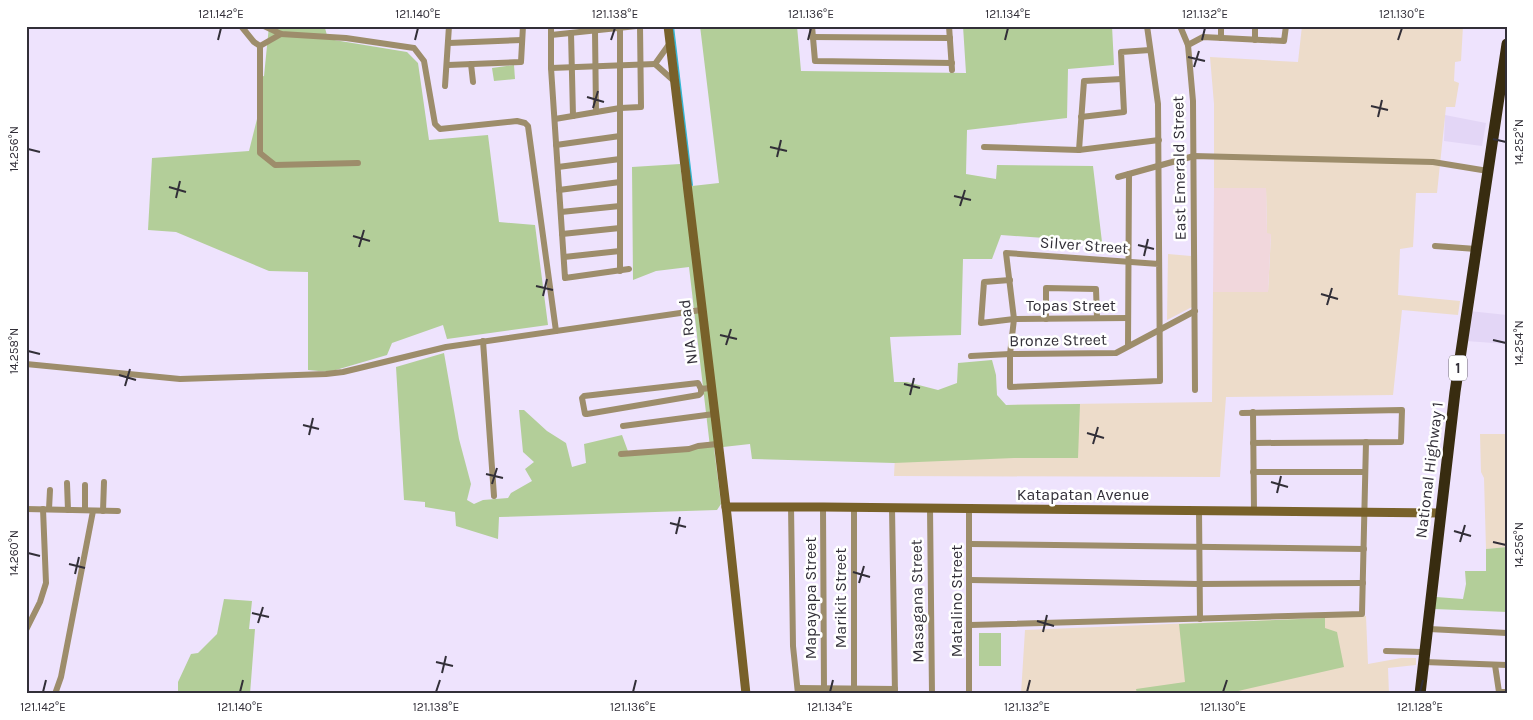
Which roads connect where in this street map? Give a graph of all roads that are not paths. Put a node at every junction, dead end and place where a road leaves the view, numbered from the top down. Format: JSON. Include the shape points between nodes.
{"nodes":[{"id":1,"x":241,"y":26,"type":"edge"},
{"id":2,"x":264,"y":26,"type":"edge"},
{"id":3,"x":449,"y":26,"type":"edge"},
{"id":4,"x":522,"y":26,"type":"edge"},
{"id":5,"x":551,"y":26,"type":"edge"},
{"id":6,"x":639,"y":26,"type":"edge"},
{"id":7,"x":668,"y":26,"type":"edge"},
{"id":8,"x":812,"y":26,"type":"edge"},
{"id":9,"x":949,"y":26,"type":"edge"},
{"id":10,"x":1147,"y":26,"type":"edge"},
{"id":11,"x":1180,"y":26,"type":"edge"},
{"id":12,"x":1221,"y":26,"type":"edge"},
{"id":13,"x":1255,"y":26,"type":"edge"},
{"id":14,"x":1286,"y":26,"type":"edge"},
{"id":15,"x":581,"y":29,"type":"edge"},
{"id":16,"x":620,"y":29,"type":"junction"},
{"id":17,"x":596,"y":31,"type":"junction"},
{"id":18,"x":571,"y":33,"type":"junction"},
{"id":19,"x":281,"y":34,"type":"junction"},
{"id":20,"x":551,"y":35,"type":"junction"},
{"id":21,"x":812,"y":37,"type":"junction"},
{"id":22,"x":950,"y":38,"type":"junction"},
{"id":23,"x":1221,"y":38,"type":"junction"},
{"id":24,"x":522,"y":40,"type":"junction"},
{"id":25,"x":1255,"y":40,"type":"junction"},
{"id":26,"x":449,"y":43,"type":"junction"},
{"id":27,"x":670,"y":43,"type":"junction"},
{"id":28,"x":1507,"y":44,"type":"edge"},
{"id":29,"x":1188,"y":45,"type":"junction"},
{"id":30,"x":260,"y":46,"type":"junction"},
{"id":31,"x":1150,"y":50,"type":"junction"},
{"id":32,"x":471,"y":64,"type":"junction"},
{"id":33,"x":655,"y":64,"type":"junction"},
{"id":34,"x":448,"y":65,"type":"junction"},
{"id":35,"x":641,"y":65,"type":"junction"},
{"id":36,"x":595,"y":66,"type":"junction"},
{"id":37,"x":620,"y":66,"type":"junction"},
{"id":38,"x":572,"y":67,"type":"junction"},
{"id":39,"x":551,"y":68,"type":"junction"},
{"id":40,"x":1122,"y":79,"type":"junction"},
{"id":41,"x":674,"y":81,"type":"junction"},
{"id":42,"x":473,"y":82,"type":"dead end"},
{"id":43,"x":445,"y":86,"type":"dead end"},
{"id":44,"x":620,"y":108,"type":"junction"},
{"id":45,"x":596,"y":112,"type":"junction"},
{"id":46,"x":573,"y":116,"type":"junction"},
{"id":47,"x":1081,"y":116,"type":"junction"},
{"id":48,"x":555,"y":119,"type":"junction"},
{"id":49,"x":620,"y":136,"type":"junction"},
{"id":50,"x":1158,"y":140,"type":"junction"},
{"id":51,"x":556,"y":145,"type":"junction"},
{"id":52,"x":984,"y":148,"type":"dead end"},
{"id":53,"x":1079,"y":150,"type":"junction"},
{"id":54,"x":1194,"y":156,"type":"junction"},
{"id":55,"x":620,"y":159,"type":"junction"},
{"id":56,"x":358,"y":163,"type":"dead end"},
{"id":57,"x":1159,"y":166,"type":"junction"},
{"id":58,"x":558,"y":167,"type":"junction"},
{"id":59,"x":1488,"y":171,"type":"junction"},
{"id":60,"x":1129,"y":174,"type":"junction"},
{"id":61,"x":1118,"y":177,"type":"dead end"},
{"id":62,"x":620,"y":182,"type":"junction"},
{"id":63,"x":559,"y":190,"type":"junction"},
{"id":64,"x":620,"y":206,"type":"junction"},
{"id":65,"x":561,"y":212,"type":"junction"},
{"id":66,"x":620,"y":228,"type":"junction"},
{"id":67,"x":562,"y":234,"type":"junction"},
{"id":68,"x":1435,"y":246,"type":"dead end"},
{"id":69,"x":1476,"y":249,"type":"junction"},
{"id":70,"x":620,"y":251,"type":"junction"},
{"id":71,"x":564,"y":257,"type":"junction"},
{"id":72,"x":1128,"y":262,"type":"junction"},
{"id":73,"x":1159,"y":264,"type":"junction"},
{"id":74,"x":629,"y":269,"type":"dead end"},
{"id":75,"x":620,"y":271,"type":"junction"},
{"id":76,"x":1010,"y":280,"type":"junction"},
{"id":77,"x":701,"y":310,"type":"junction"},
{"id":78,"x":1195,"y":310,"type":"junction"},
{"id":79,"x":1097,"y":318,"type":"junction"},
{"id":80,"x":1128,"y":318,"type":"junction"},
{"id":81,"x":1014,"y":319,"type":"junction"},
{"id":82,"x":1046,"y":319,"type":"junction"},
{"id":83,"x":1160,"y":329,"type":"junction"},
{"id":84,"x":556,"y":331,"type":"junction"},
{"id":85,"x":483,"y":341,"type":"junction"},
{"id":86,"x":1128,"y":346,"type":"junction"},
{"id":87,"x":1010,"y":354,"type":"junction"},
{"id":88,"x":971,"y":356,"type":"dead end"},
{"id":89,"x":26,"y":364,"type":"edge"},
{"id":90,"x":706,"y":388,"type":"junction"},
{"id":91,"x":646,"y":389,"type":"junction"},
{"id":92,"x":1195,"y":390,"type":"dead end"},
{"id":93,"x":647,"y":403,"type":"junction"},
{"id":94,"x":1242,"y":412,"type":"dead end"},
{"id":95,"x":1253,"y":412,"type":"junction"},
{"id":96,"x":714,"y":414,"type":"junction"},
{"id":97,"x":623,"y":426,"type":"dead end"},
{"id":98,"x":1366,"y":442,"type":"junction"},
{"id":99,"x":1253,"y":443,"type":"junction"},
{"id":100,"x":718,"y":444,"type":"junction"},
{"id":101,"x":621,"y":454,"type":"dead end"},
{"id":102,"x":1253,"y":472,"type":"junction"},
{"id":103,"x":1365,"y":472,"type":"junction"},
{"id":104,"x":104,"y":482,"type":"dead end"},
{"id":105,"x":67,"y":483,"type":"dead end"},
{"id":106,"x":85,"y":485,"type":"dead end"},
{"id":107,"x":50,"y":490,"type":"dead end"},
{"id":108,"x":494,"y":496,"type":"dead end"},
{"id":109,"x":791,"y":506,"type":"junction"},
{"id":110,"x":823,"y":507,"type":"junction"},
{"id":111,"x":854,"y":507,"type":"junction"},
{"id":112,"x":726,"y":508,"type":"junction"},
{"id":113,"x":892,"y":508,"type":"junction"},
{"id":114,"x":930,"y":508,"type":"junction"},
{"id":115,"x":26,"y":509,"type":"edge"},
{"id":116,"x":46,"y":509,"type":"junction"},
{"id":117,"x":969,"y":509,"type":"junction"},
{"id":118,"x":68,"y":510,"type":"junction"},
{"id":119,"x":85,"y":510,"type":"junction"},
{"id":120,"x":1198,"y":510,"type":"junction"},
{"id":121,"x":93,"y":511,"type":"junction"},
{"id":122,"x":103,"y":511,"type":"junction"},
{"id":123,"x":118,"y":511,"type":"dead end"},
{"id":124,"x":1254,"y":511,"type":"junction"},
{"id":125,"x":1364,"y":512,"type":"junction"},
{"id":126,"x":1440,"y":513,"type":"junction"},
{"id":127,"x":970,"y":544,"type":"junction"},
{"id":128,"x":1199,"y":547,"type":"junction"},
{"id":129,"x":1364,"y":549,"type":"junction"},
{"id":130,"x":970,"y":580,"type":"junction"},
{"id":131,"x":1363,"y":583,"type":"junction"},
{"id":132,"x":1199,"y":584,"type":"junction"},
{"id":133,"x":1200,"y":619,"type":"junction"},
{"id":134,"x":970,"y":625,"type":"junction"},
{"id":135,"x":1428,"y":629,"type":"junction"},
{"id":136,"x":26,"y":630,"type":"edge"},
{"id":137,"x":1507,"y":633,"type":"edge"},
{"id":138,"x":1386,"y":651,"type":"dead end"},
{"id":139,"x":1425,"y":659,"type":"junction"},
{"id":140,"x":1495,"y":665,"type":"junction"},
{"id":141,"x":1507,"y":665,"type":"edge"},
{"id":142,"x":824,"y":689,"type":"junction"},
{"id":143,"x":854,"y":689,"type":"junction"},
{"id":144,"x":798,"y":691,"type":"edge"},
{"id":145,"x":895,"y":692,"type":"edge"},
{"id":146,"x":1507,"y":692,"type":"edge"},
{"id":147,"x":55,"y":694,"type":"edge"},
{"id":148,"x":746,"y":694,"type":"edge"},
{"id":149,"x":932,"y":694,"type":"edge"},
{"id":150,"x":969,"y":694,"type":"edge"},
{"id":151,"x":1420,"y":694,"type":"edge"}],
"edges":[{"from":1,"to":30,"type":"street"},
{"from":2,"to":19,"type":"street"},
{"from":3,"to":26,"type":"street"},
{"from":4,"to":24,"type":"street"},
{"from":5,"to":20,"type":"street"},
{"from":6,"to":16,"type":"street"},
{"from":6,"to":35,"type":"street"},
{"from":7,"to":27,"type":"street","name":"NIA Road"},
{"from":8,"to":21,"type":"street"},
{"from":9,"to":22,"type":"street"},
{"from":10,"to":31,"type":"street"},
{"from":11,"to":29,"type":"street","name":"East Emerald Street"},
{"from":12,"to":23,"type":"street"},
{"from":13,"to":25,"type":"street"},
{"from":14,"to":25,"type":"street","via":[[1284,41]]},
{"from":15,"to":17,"type":"street"},
{"from":15,"to":18,"type":"street"},
{"from":16,"to":17,"type":"street"},
{"from":16,"to":37,"type":"street"},
{"from":17,"to":36,"type":"street"},
{"from":18,"to":20,"type":"street"},
{"from":18,"to":38,"type":"street"},
{"from":19,"to":30,"type":"street"},
{"from":19,"to":84,"type":"street","via":[[412,47],[424,61],[435,124],[440,129],[517,121],[528,126]]},
{"from":20,"to":39,"type":"street"},
{"from":21,"to":22,"type":"street"},
{"from":21,"to":22,"type":"street","via":[[815,61],[952,66]]},
{"from":23,"to":25,"type":"street"},
{"from":23,"to":29,"type":"street","via":[[1203,38]]},
{"from":24,"to":26,"type":"street"},
{"from":24,"to":32,"type":"street","via":[[521,62]]},
{"from":26,"to":34,"type":"street"},
{"from":27,"to":33,"type":"street"},
{"from":27,"to":41,"type":"street","name":"NIA Road"},
{"from":28,"to":59,"type":"highway","name":"National Highway 1","number":"1"},
{"from":29,"to":54,"type":"street","name":"East Emerald Street"},
{"from":30,"to":56,"type":"street","via":[[260,152],[275,165]]},
{"from":31,"to":40,"type":"street","via":[[1121,52]]},
{"from":31,"to":50,"type":"street","via":[[1158,104]]},
{"from":32,"to":34,"type":"street"},
{"from":32,"to":42,"type":"street"},
{"from":33,"to":35,"type":"street"},
{"from":33,"to":41,"type":"street"},
{"from":34,"to":43,"type":"street"},
{"from":35,"to":37,"type":"street"},
{"from":35,"to":44,"type":"street","via":[[641,107]]},
{"from":36,"to":37,"type":"street"},
{"from":36,"to":38,"type":"street"},
{"from":36,"to":45,"type":"street"},
{"from":37,"to":44,"type":"street"},
{"from":38,"to":39,"type":"street"},
{"from":38,"to":46,"type":"street"},
{"from":39,"to":48,"type":"street"},
{"from":40,"to":47,"type":"street","via":[[1084,81]]},
{"from":40,"to":47,"type":"street","via":[[1124,112]]},
{"from":41,"to":77,"type":"street","name":"NIA Road"},
{"from":44,"to":45,"type":"street"},
{"from":44,"to":49,"type":"street"},
{"from":45,"to":46,"type":"street"},
{"from":46,"to":48,"type":"street"},
{"from":47,"to":53,"type":"street"},
{"from":48,"to":51,"type":"street"},
{"from":49,"to":51,"type":"street"},
{"from":49,"to":55,"type":"street"},
{"from":50,"to":53,"type":"street"},
{"from":50,"to":57,"type":"street"},
{"from":51,"to":58,"type":"street"},
{"from":52,"to":53,"type":"street"},
{"from":54,"to":57,"type":"street"},
{"from":54,"to":59,"type":"street","via":[[1433,162]]},
{"from":54,"to":78,"type":"street","name":"East Emerald Street"},
{"from":55,"to":58,"type":"street"},
{"from":55,"to":62,"type":"street"},
{"from":57,"to":60,"type":"street"},
{"from":57,"to":73,"type":"street"},
{"from":58,"to":63,"type":"street"},
{"from":59,"to":69,"type":"highway","name":"National Highway 1","number":"1"},
{"from":60,"to":61,"type":"street"},
{"from":60,"to":72,"type":"street"},
{"from":62,"to":63,"type":"street"},
{"from":62,"to":64,"type":"street"},
{"from":63,"to":65,"type":"street"},
{"from":64,"to":65,"type":"street"},
{"from":64,"to":66,"type":"street"},
{"from":65,"to":67,"type":"street"},
{"from":66,"to":67,"type":"street"},
{"from":66,"to":70,"type":"street"},
{"from":67,"to":71,"type":"street"},
{"from":68,"to":69,"type":"street"},
{"from":69,"to":126,"type":"highway","name":"National Highway 1","number":"1"},
{"from":70,"to":71,"type":"street"},
{"from":70,"to":75,"type":"street"},
{"from":71,"to":75,"type":"street","via":[[566,278]]},
{"from":72,"to":73,"type":"street","name":"Silver Street"},
{"from":72,"to":76,"type":"street","name":"Silver Street","via":[[1006,253]]},
{"from":72,"to":80,"type":"street"},
{"from":73,"to":83,"type":"street"},
{"from":74,"to":75,"type":"street"},
{"from":76,"to":81,"type":"street"},
{"from":76,"to":81,"type":"street","name":"Topas Street","via":[[984,282],[981,323]]},
{"from":77,"to":84,"type":"street"},
{"from":77,"to":90,"type":"street","name":"NIA Road"},
{"from":78,"to":83,"type":"street","name":"Bronze Street"},
{"from":78,"to":92,"type":"street","name":"East Emerald Street"},
{"from":79,"to":80,"type":"street","name":"Topas Street"},
{"from":79,"to":82,"type":"street","name":"Topas Street"},
{"from":79,"to":82,"type":"street","via":[[1096,289],[1046,288]]},
{"from":80,"to":86,"type":"street"},
{"from":81,"to":82,"type":"street","name":"Topas Street"},
{"from":81,"to":87,"type":"street"},
{"from":83,"to":86,"type":"street","name":"Bronze Street"},
{"from":83,"to":87,"type":"street","via":[[1160,382],[1010,387]]},
{"from":84,"to":85,"type":"street"},
{"from":85,"to":89,"type":"street","via":[[446,346],[326,374],[180,379]]},
{"from":85,"to":108,"type":"street"},
{"from":86,"to":87,"type":"street","name":"Bronze Street","via":[[1116,353]]},
{"from":87,"to":88,"type":"street","name":"Bronze Street"},
{"from":90,"to":91,"type":"street","via":[[698,382]]},
{"from":90,"to":93,"type":"street","via":[[699,395]]},
{"from":90,"to":96,"type":"street","name":"NIA Road"},
{"from":91,"to":93,"type":"street"},
{"from":91,"to":93,"type":"street","via":[[582,398],[586,414]]},
{"from":94,"to":95,"type":"street"},
{"from":95,"to":98,"type":"street","via":[[1402,410],[1401,442]]},
{"from":95,"to":99,"type":"street"},
{"from":96,"to":97,"type":"street"},
{"from":96,"to":100,"type":"street","name":"NIA Road"},
{"from":98,"to":99,"type":"street"},
{"from":98,"to":103,"type":"street"},
{"from":99,"to":102,"type":"street"},
{"from":100,"to":101,"type":"street"},
{"from":100,"to":112,"type":"street","name":"NIA Road"},
{"from":102,"to":103,"type":"street"},
{"from":102,"to":124,"type":"street"},
{"from":103,"to":125,"type":"street"},
{"from":104,"to":122,"type":"street"},
{"from":105,"to":118,"type":"street"},
{"from":106,"to":119,"type":"street"},
{"from":107,"to":116,"type":"street"},
{"from":109,"to":110,"type":"street","name":"Katapatan Avenue"},
{"from":109,"to":112,"type":"street","name":"Katapatan Avenue"},
{"from":109,"to":144,"type":"street","via":[[793,646]]},
{"from":110,"to":111,"type":"street","name":"Katapatan Avenue"},
{"from":110,"to":142,"type":"street","name":"Mapayapa Street"},
{"from":111,"to":113,"type":"street","name":"Katapatan Avenue"},
{"from":111,"to":143,"type":"street","name":"Marikit Street"},
{"from":112,"to":148,"type":"street","name":"NIA Road"},
{"from":113,"to":114,"type":"street","name":"Katapatan Avenue"},
{"from":113,"to":145,"type":"street"},
{"from":114,"to":117,"type":"street","name":"Katapatan Avenue"},
{"from":114,"to":149,"type":"street","name":"Masagana Street"},
{"from":115,"to":116,"type":"street"},
{"from":116,"to":118,"type":"street"},
{"from":116,"to":136,"type":"street","via":[[46,583]]},
{"from":117,"to":120,"type":"street","name":"Katapatan Avenue"},
{"from":117,"to":127,"type":"street","name":"Matalino Street"},
{"from":118,"to":119,"type":"street"},
{"from":119,"to":121,"type":"street"},
{"from":120,"to":124,"type":"street","name":"Katapatan Avenue"},
{"from":120,"to":128,"type":"street"},
{"from":121,"to":122,"type":"street"},
{"from":121,"to":147,"type":"street"},
{"from":122,"to":123,"type":"street"},
{"from":124,"to":125,"type":"street","name":"Katapatan Avenue"},
{"from":125,"to":126,"type":"street","name":"Katapatan Avenue"},
{"from":125,"to":129,"type":"street"},
{"from":126,"to":135,"type":"highway","name":"National Highway 1","number":"1"},
{"from":127,"to":128,"type":"street"},
{"from":127,"to":130,"type":"street","name":"Matalino Street"},
{"from":128,"to":129,"type":"street"},
{"from":128,"to":132,"type":"street"},
{"from":129,"to":131,"type":"street"},
{"from":130,"to":132,"type":"street"},
{"from":130,"to":134,"type":"street","name":"Matalino Street"},
{"from":131,"to":132,"type":"street"},
{"from":131,"to":133,"type":"street","via":[[1362,614]]},
{"from":132,"to":133,"type":"street"},
{"from":133,"to":134,"type":"street"},
{"from":134,"to":150,"type":"street","name":"Matalino Street"},
{"from":135,"to":137,"type":"street"},
{"from":135,"to":139,"type":"highway","name":"National Highway 1","number":"1"},
{"from":138,"to":139,"type":"street","via":[[1421,652]]},
{"from":139,"to":140,"type":"street"},
{"from":139,"to":151,"type":"highway","name":"National Highway 1","number":"1"},
{"from":140,"to":141,"type":"street"},
{"from":140,"to":146,"type":"street","via":[[1499,692]]},
{"from":142,"to":143,"type":"street"},
{"from":142,"to":144,"type":"street"},
{"from":143,"to":145,"type":"street"}]}
